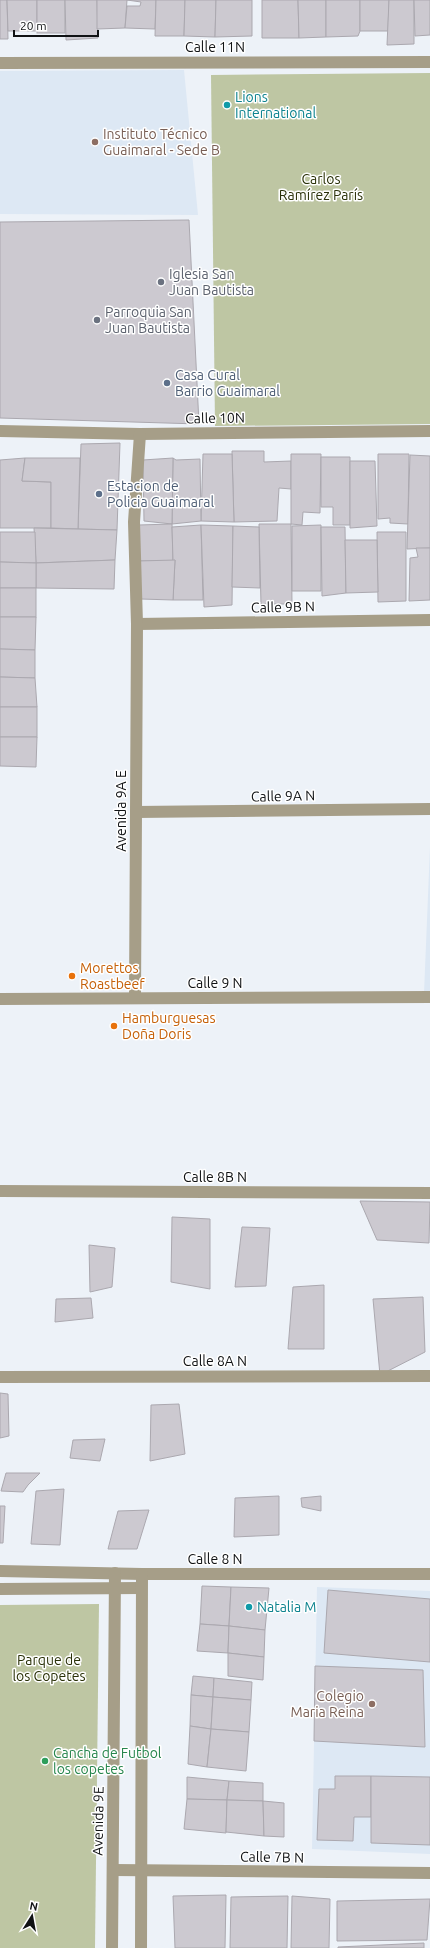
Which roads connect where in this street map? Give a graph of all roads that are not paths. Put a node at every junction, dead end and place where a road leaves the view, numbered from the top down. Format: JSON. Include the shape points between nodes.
{"nodes":[{"id":1,"x":430,"y":62,"type":"edge"},
{"id":2,"x":0,"y":63,"type":"edge"},
{"id":3,"x":0,"y":431,"type":"edge"},
{"id":4,"x":430,"y":431,"type":"edge"},
{"id":5,"x":140,"y":434,"type":"junction"},
{"id":6,"x":430,"y":620,"type":"edge"},
{"id":7,"x":137,"y":624,"type":"junction"},
{"id":8,"x":430,"y":809,"type":"edge"},
{"id":9,"x":136,"y":812,"type":"junction"},
{"id":10,"x":430,"y":997,"type":"edge"},
{"id":11,"x":135,"y":998,"type":"junction"},
{"id":12,"x":0,"y":999,"type":"edge"},
{"id":13,"x":0,"y":1191,"type":"edge"},
{"id":14,"x":430,"y":1193,"type":"edge"},
{"id":15,"x":430,"y":1376,"type":"edge"},
{"id":16,"x":0,"y":1377,"type":"edge"},
{"id":17,"x":0,"y":1570,"type":"edge"},
{"id":18,"x":115,"y":1574,"type":"junction"},
{"id":19,"x":142,"y":1574,"type":"junction"},
{"id":20,"x":430,"y":1574,"type":"edge"},
{"id":21,"x":141,"y":1588,"type":"junction"},
{"id":22,"x":0,"y":1589,"type":"edge"},
{"id":23,"x":116,"y":1589,"type":"junction"},
{"id":24,"x":113,"y":1870,"type":"junction"},
{"id":25,"x":141,"y":1870,"type":"junction"},
{"id":26,"x":430,"y":1873,"type":"edge"},
{"id":27,"x":112,"y":1948,"type":"edge"},
{"id":28,"x":141,"y":1948,"type":"edge"}],
"edges":[{"from":1,"to":2,"type":"street","name":"Calle 11N"},
{"from":3,"to":5,"type":"street","name":"Calle 10N"},
{"from":4,"to":5,"type":"street","name":"Calle 10N"},
{"from":5,"to":7,"type":"street","name":"Avenida 9A E","via":[[134,522]]},
{"from":6,"to":7,"type":"street","name":"Calle 9B N"},
{"from":7,"to":9,"type":"street","name":"Avenida 9A E"},
{"from":8,"to":9,"type":"street","name":"Calle 9A N"},
{"from":9,"to":11,"type":"street","name":"Avenida 9A E"},
{"from":10,"to":11,"type":"street","name":"Calle 9 N"},
{"from":11,"to":12,"type":"street","name":"Calle 9 N"},
{"from":13,"to":14,"type":"street","name":"Calle 8B N"},
{"from":15,"to":16,"type":"street","name":"Calle 8A N"},
{"from":17,"to":18,"type":"street","name":"Calle 8 N"},
{"from":18,"to":19,"type":"street","name":"Calle 8 N"},
{"from":18,"to":23,"type":"street","name":"Avenida 9E"},
{"from":19,"to":20,"type":"street","name":"Calle 8 N"},
{"from":19,"to":21,"type":"street"},
{"from":21,"to":23,"type":"street"},
{"from":21,"to":25,"type":"street"},
{"from":22,"to":23,"type":"street"},
{"from":23,"to":24,"type":"street","name":"Avenida 9E"},
{"from":24,"to":25,"type":"street","name":"Calle 7B N"},
{"from":24,"to":27,"type":"street","name":"Avenida 9E"},
{"from":25,"to":26,"type":"street","name":"Calle 7B N"},
{"from":25,"to":28,"type":"street"}]}
